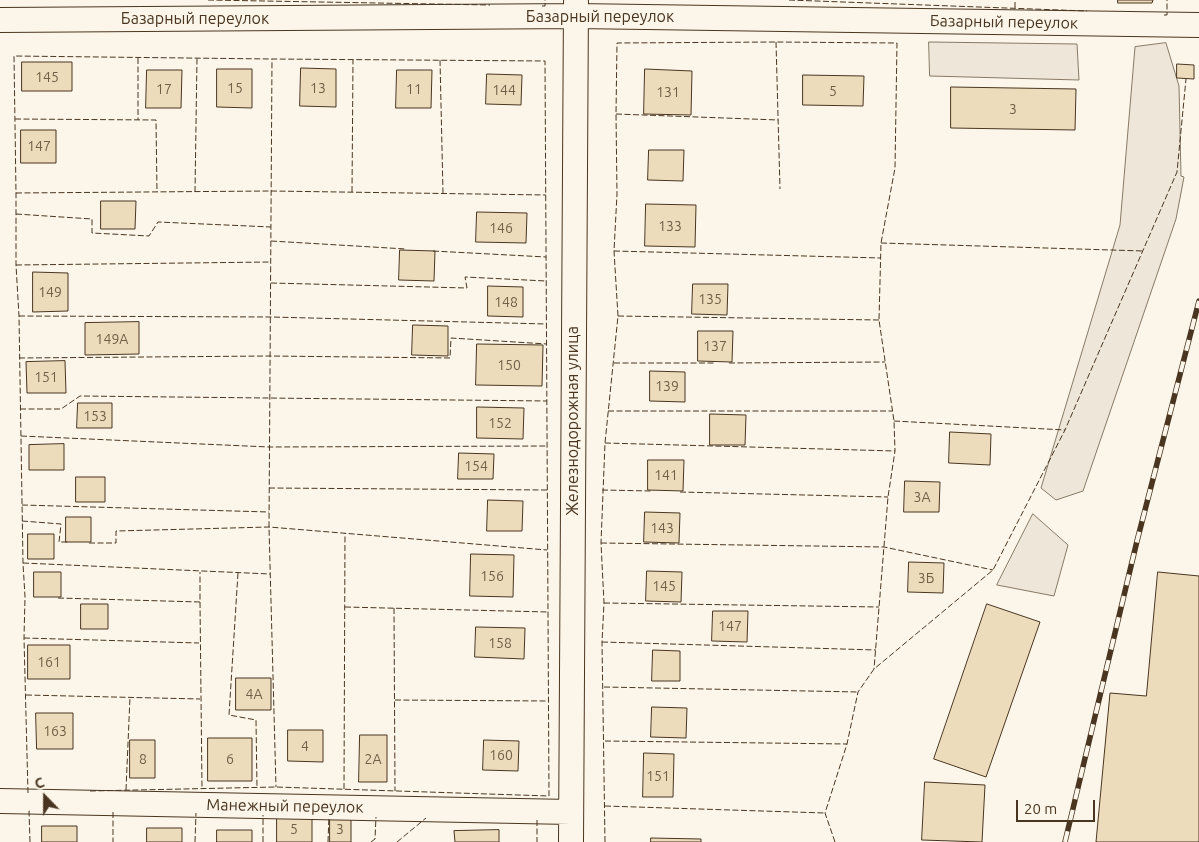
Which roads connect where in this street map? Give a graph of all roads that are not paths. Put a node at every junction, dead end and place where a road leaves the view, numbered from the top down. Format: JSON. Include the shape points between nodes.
{"nodes":[{"id":1,"x":576,"y":8,"type":"edge"},
{"id":2,"x":0,"y":20,"type":"edge"},
{"id":3,"x":1199,"y":25,"type":"edge"},
{"id":4,"x":0,"y":801,"type":"edge"},
{"id":5,"x":571,"y":812,"type":"junction"},
{"id":6,"x":571,"y":842,"type":"edge"}],
"edges":[{"from":1,"to":2,"type":"street","name":"Базарный переулок"},
{"from":1,"to":3,"type":"street","name":"Базарный переулок"},
{"from":1,"to":5,"type":"street","name":"Железнодорожная улица"},
{"from":4,"to":5,"type":"street","name":"Манежный переулок"},
{"from":5,"to":6,"type":"street","name":"Железнодорожная улица"}]}
